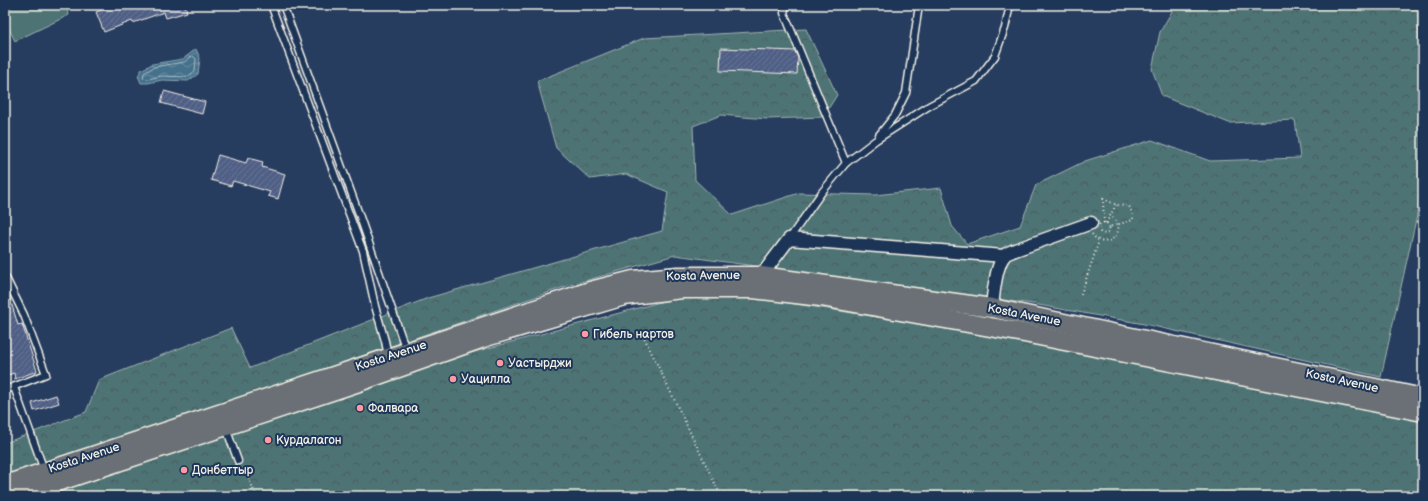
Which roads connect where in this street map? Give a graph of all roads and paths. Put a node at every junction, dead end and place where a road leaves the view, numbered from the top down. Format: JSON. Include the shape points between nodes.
{"nodes":[{"id":1,"x":271,"y":5,"type":"edge"},
{"id":2,"x":283,"y":5,"type":"edge"},
{"id":3,"x":786,"y":5,"type":"edge"},
{"id":4,"x":919,"y":5,"type":"edge"},
{"id":5,"x":1010,"y":5,"type":"edge"},
{"id":6,"x":876,"y":140,"type":"junction"},
{"id":7,"x":846,"y":162,"type":"junction"},
{"id":8,"x":1116,"y":205,"type":"junction"},
{"id":9,"x":1104,"y":214,"type":"junction"},
{"id":10,"x":1111,"y":216,"type":"junction"},
{"id":11,"x":1091,"y":223,"type":"junction"},
{"id":12,"x":1105,"y":223,"type":"junction"},
{"id":13,"x":1118,"y":224,"type":"junction"},
{"id":14,"x":1109,"y":227,"type":"junction"},
{"id":15,"x":790,"y":239,"type":"junction"},
{"id":16,"x":1099,"y":241,"type":"junction"},
{"id":17,"x":1004,"y":256,"type":"junction"},
{"id":18,"x":5,"y":276,"type":"edge"},
{"id":19,"x":761,"y":276,"type":"junction"},
{"id":20,"x":1081,"y":294,"type":"dead end"},
{"id":21,"x":992,"y":308,"type":"junction"},
{"id":22,"x":641,"y":331,"type":"dead end"},
{"id":23,"x":407,"y":351,"type":"junction"},
{"id":24,"x":388,"y":357,"type":"junction"},
{"id":25,"x":14,"y":387,"type":"junction"},
{"id":26,"x":5,"y":390,"type":"edge"},
{"id":27,"x":1423,"y":398,"type":"edge"},
{"id":28,"x":1423,"y":412,"type":"edge"},
{"id":29,"x":226,"y":426,"type":"junction"},
{"id":30,"x":240,"y":462,"type":"joint"},
{"id":31,"x":44,"y":472,"type":"junction"},
{"id":32,"x":5,"y":485,"type":"edge"},
{"id":33,"x":15,"y":496,"type":"edge"},
{"id":34,"x":256,"y":496,"type":"edge"},
{"id":35,"x":721,"y":496,"type":"edge"}],
"edges":[{"from":1,"to":24,"type":"lane","via":[[363,251]]},
{"from":2,"to":23,"type":"lane"},
{"from":3,"to":7,"type":"lane","via":[[784,13]]},
{"from":4,"to":6,"type":"lane","via":[[906,93],[895,114]]},
{"from":5,"to":6,"type":"lane","via":[[995,56],[976,81],[929,106]]},
{"from":6,"to":7,"type":"lane"},
{"from":7,"to":15,"type":"lane"},
{"from":8,"to":9,"type":"path","via":[[1104,199]]},
{"from":8,"to":10,"type":"path"},
{"from":8,"to":13,"type":"path","via":[[1129,206],[1133,215],[1133,220]]},
{"from":9,"to":11,"type":"path","via":[[1094,218]]},
{"from":9,"to":12,"type":"path"},
{"from":10,"to":12,"type":"path"},
{"from":10,"to":13,"type":"path"},
{"from":11,"to":16,"type":"path","via":[[1092,234]]},
{"from":11,"to":17,"type":"street","via":[[1022,247]]},
{"from":12,"to":14,"type":"path"},
{"from":12,"to":14,"type":"path","via":[[1098,226],[1100,232],[1107,233]]},
{"from":13,"to":14,"type":"path"},
{"from":13,"to":16,"type":"path","via":[[1114,238],[1110,241]]},
{"from":15,"to":17,"type":"street"},
{"from":15,"to":19,"type":"street"},
{"from":16,"to":20,"type":"path"},
{"from":17,"to":21,"type":"street","via":[[995,286]]},
{"from":18,"to":25,"type":"lane","via":[[24,315],[46,374]]},
{"from":19,"to":21,"type":"main road","name":"Kosta Avenue"},
{"from":19,"to":23,"type":"main road","name":"Kosta Avenue","via":[[678,276],[633,280],[590,290]]},
{"from":21,"to":27,"type":"main road","name":"Kosta Avenue"},
{"from":22,"to":35,"type":"path"},
{"from":23,"to":24,"type":"main road","name":"Kosta Avenue"},
{"from":24,"to":31,"type":"main road","name":"Kosta Avenue"},
{"from":25,"to":26,"type":"lane"},
{"from":25,"to":31,"type":"lane"},
{"from":28,"to":29,"type":"main road","name":"Kosta Avenue","via":[[821,297],[753,289],[682,289],[624,296],[486,337]]},
{"from":29,"to":30,"type":"lane"},
{"from":29,"to":33,"type":"main road","name":"Kosta Avenue"},
{"from":30,"to":34,"type":"path"},
{"from":31,"to":32,"type":"main road","name":"Kosta Avenue"}]}
